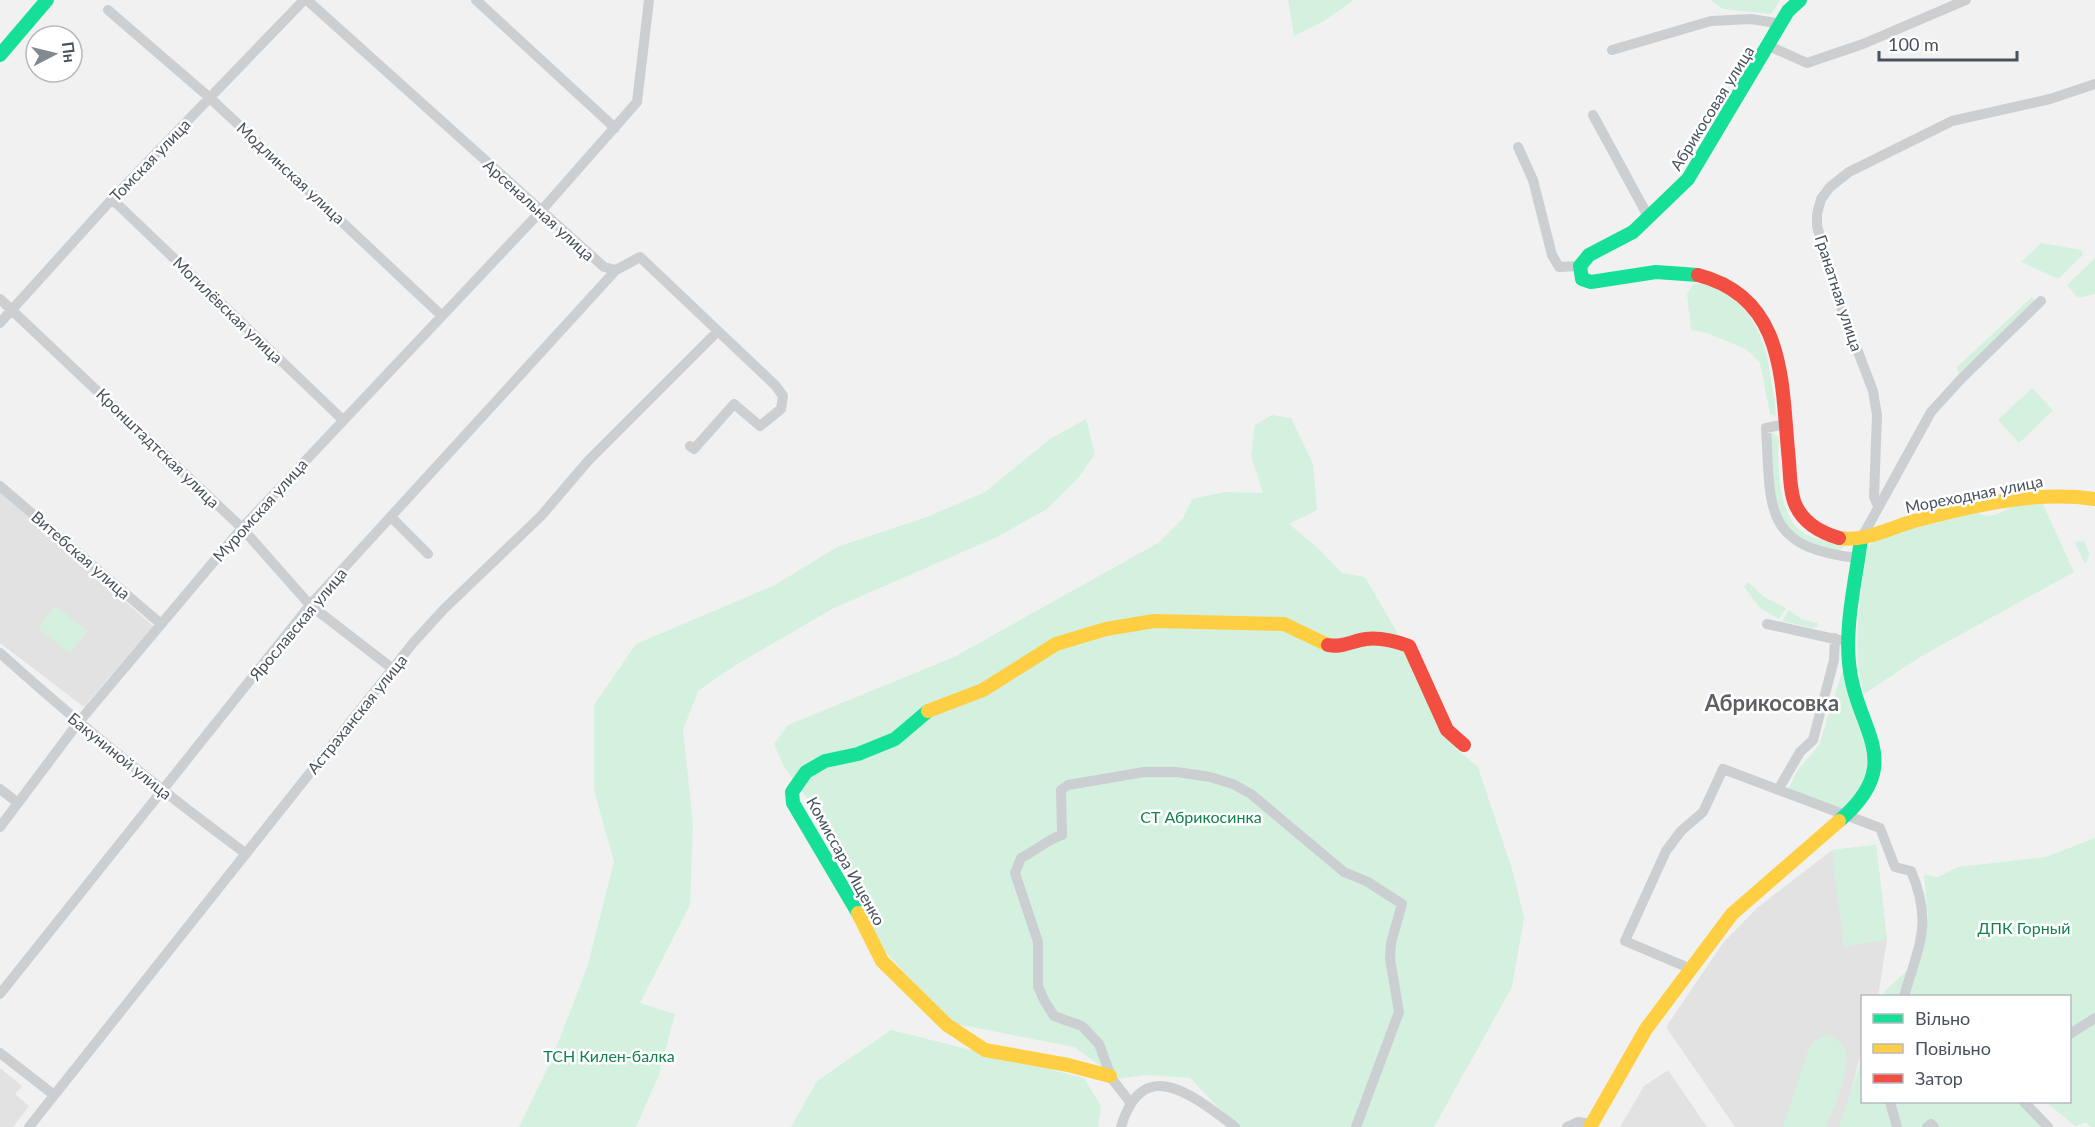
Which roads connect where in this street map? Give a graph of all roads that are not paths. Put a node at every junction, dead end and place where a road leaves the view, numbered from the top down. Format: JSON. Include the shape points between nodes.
{"nodes":[{"id":1,"x":47,"y":0,"type":"edge"},
{"id":2,"x":305,"y":0,"type":"edge"},
{"id":3,"x":476,"y":0,"type":"edge"},
{"id":4,"x":649,"y":0,"type":"edge"},
{"id":5,"x":1800,"y":0,"type":"edge"},
{"id":6,"x":1966,"y":0,"type":"edge"},
{"id":7,"x":108,"y":10,"type":"dead end"},
{"id":8,"x":1782,"y":24,"type":"junction"},
{"id":9,"x":1769,"y":46,"type":"junction"},
{"id":10,"x":1612,"y":50,"type":"dead end"},
{"id":11,"x":0,"y":55,"type":"edge"},
{"id":12,"x":2095,"y":84,"type":"edge"},
{"id":13,"x":210,"y":98,"type":"junction"},
{"id":14,"x":1593,"y":115,"type":"dead end"},
{"id":15,"x":615,"y":128,"type":"junction"},
{"id":16,"x":1518,"y":147,"type":"dead end"},
{"id":17,"x":112,"y":199,"type":"junction"},
{"id":18,"x":541,"y":211,"type":"junction"},
{"id":19,"x":1649,"y":218,"type":"junction"},
{"id":20,"x":616,"y":270,"type":"junction"},
{"id":21,"x":1581,"y":272,"type":"junction"},
{"id":22,"x":0,"y":299,"type":"edge"},
{"id":23,"x":2042,"y":301,"type":"dead end"},
{"id":24,"x":11,"y":309,"type":"junction"},
{"id":25,"x":442,"y":316,"type":"junction"},
{"id":26,"x":0,"y":323,"type":"edge"},
{"id":27,"x":718,"y":331,"type":"junction"},
{"id":28,"x":343,"y":420,"type":"junction"},
{"id":29,"x":1785,"y":424,"type":"junction"},
{"id":30,"x":690,"y":446,"type":"dead end"},
{"id":31,"x":0,"y":486,"type":"edge"},
{"id":32,"x":2095,"y":499,"type":"edge"},
{"id":33,"x":1878,"y":506,"type":"junction"},
{"id":34,"x":391,"y":517,"type":"junction"},
{"id":35,"x":242,"y":528,"type":"junction"},
{"id":36,"x":1861,"y":538,"type":"junction"},
{"id":37,"x":428,"y":554,"type":"dead end"},
{"id":38,"x":1857,"y":558,"type":"junction"},
{"id":39,"x":310,"y":605,"type":"junction"},
{"id":40,"x":161,"y":624,"type":"junction"},
{"id":41,"x":1767,"y":624,"type":"dead end"},
{"id":42,"x":1835,"y":638,"type":"junction"},
{"id":43,"x":1848,"y":643,"type":"junction"},
{"id":44,"x":0,"y":653,"type":"edge"},
{"id":45,"x":393,"y":669,"type":"junction"},
{"id":46,"x":78,"y":723,"type":"junction"},
{"id":47,"x":1464,"y":745,"type":"dead end"},
{"id":48,"x":0,"y":789,"type":"edge"},
{"id":49,"x":161,"y":790,"type":"junction"},
{"id":50,"x":1778,"y":790,"type":"junction"},
{"id":51,"x":18,"y":803,"type":"junction"},
{"id":52,"x":1846,"y":816,"type":"junction"},
{"id":53,"x":0,"y":827,"type":"edge"},
{"id":54,"x":245,"y":853,"type":"junction"},
{"id":55,"x":1689,"y":968,"type":"junction"},
{"id":56,"x":0,"y":994,"type":"edge"},
{"id":57,"x":1904,"y":995,"type":"edge"},
{"id":58,"x":2095,"y":1018,"type":"edge"},
{"id":59,"x":2071,"y":1033,"type":"edge"},
{"id":60,"x":0,"y":1053,"type":"edge"},
{"id":61,"x":1110,"y":1076,"type":"junction"},
{"id":62,"x":54,"y":1095,"type":"junction"},
{"id":63,"x":1130,"y":1102,"type":"junction"},
{"id":64,"x":1891,"y":1103,"type":"edge"},
{"id":65,"x":2026,"y":1103,"type":"edge"},
{"id":66,"x":1591,"y":1126,"type":"edge"},
{"id":67,"x":29,"y":1127,"type":"edge"},
{"id":68,"x":1120,"y":1127,"type":"edge"},
{"id":69,"x":1235,"y":1127,"type":"edge"},
{"id":70,"x":1356,"y":1127,"type":"edge"},
{"id":71,"x":1568,"y":1127,"type":"edge"},
{"id":72,"x":1897,"y":1127,"type":"edge"},
{"id":73,"x":1928,"y":1127,"type":"edge"},
{"id":74,"x":1934,"y":1127,"type":"edge"},
{"id":75,"x":2048,"y":1127,"type":"edge"}],
"edges":[{"from":1,"to":11,"type":"main road"},
{"from":2,"to":13,"type":"street","name":"Томская улица"},
{"from":2,"to":18,"type":"street","name":"Арсенальная улица"},
{"from":3,"to":15,"type":"street"},
{"from":4,"to":15,"type":"street","name":"Муромская улица","via":[[637,102]]},
{"from":5,"to":8,"type":"main road","name":"Абрикосовая улица"},
{"from":6,"to":9,"type":"street","name":"Абрикосовая улица","via":[[1863,44],[1806,63]]},
{"from":7,"to":13,"type":"street","name":"Модлинская улица"},
{"from":8,"to":9,"type":"main road","name":"Абрикосовая улица"},
{"from":8,"to":10,"type":"street","via":[[1751,19],[1711,21]]},
{"from":9,"to":19,"type":"main road","name":"Абрикосовая улица","via":[[1688,179]]},
{"from":12,"to":33,"type":"street","name":"Гранатная улица","via":[[1952,122],[1849,172],[1821,200],[1817,226],[1838,299],[1873,391],[1877,415],[1874,497]]},
{"from":13,"to":17,"type":"street","name":"Томская улица"},
{"from":13,"to":25,"type":"street","name":"Модлинская улица"},
{"from":14,"to":19,"type":"street"},
{"from":15,"to":18,"type":"street","name":"Муромская улица"},
{"from":16,"to":21,"type":"street","via":[[1533,180],[1552,255],[1559,267]]},
{"from":17,"to":24,"type":"street","name":"Томская улица"},
{"from":17,"to":28,"type":"street","name":"Могилёвская улица"},
{"from":18,"to":20,"type":"street","name":"Арсенальная улица","via":[[604,267]]},
{"from":18,"to":25,"type":"street","name":"Муромская улица"},
{"from":19,"to":21,"type":"main road","name":"Абрикосовая улица","via":[[1633,232],[1589,255]]},
{"from":20,"to":27,"type":"street","via":[[640,257]]},
{"from":20,"to":34,"type":"street","name":"Ярославская улица"},
{"from":21,"to":29,"type":"main road","via":[[1591,282],[1662,272],[1698,274],[1726,282],[1744,295],[1766,321],[1776,348]]},
{"from":22,"to":24,"type":"street","name":"Кронштадтская улица"},
{"from":23,"to":33,"type":"street","via":[[1931,412]]},
{"from":24,"to":26,"type":"street","name":"Томская улица"},
{"from":24,"to":35,"type":"street","name":"Кронштадтская улица"},
{"from":25,"to":28,"type":"street","name":"Муромская улица"},
{"from":27,"to":30,"type":"street","via":[[775,385],[783,396],[781,409],[760,426],[734,404],[694,449]]},
{"from":27,"to":45,"type":"street","name":"Астраханская улица","via":[[588,461],[541,516],[444,609]]},
{"from":28,"to":35,"type":"street","name":"Муромская улица"},
{"from":29,"to":36,"type":"main road","via":[[1795,505],[1803,520],[1814,529],[1835,536]]},
{"from":29,"to":38,"type":"street","via":[[1766,428],[1770,490],[1777,522],[1807,548]]},
{"from":31,"to":40,"type":"street","name":"Витебская улица"},
{"from":32,"to":36,"type":"main road","name":"Мореходная улица","via":[[2060,495],[1986,507],[1897,525]]},
{"from":33,"to":36,"type":"street"},
{"from":34,"to":37,"type":"street"},
{"from":34,"to":39,"type":"street","name":"Ярославская улица"},
{"from":35,"to":39,"type":"street","name":"Кронштадтская улица"},
{"from":35,"to":40,"type":"street","name":"Муромская улица"},
{"from":36,"to":38,"type":"main road"},
{"from":38,"to":43,"type":"main road"},
{"from":39,"to":45,"type":"street","name":"Кронштадтская улица"},
{"from":39,"to":49,"type":"street","name":"Ярославская улица"},
{"from":40,"to":46,"type":"street","name":"Муромская улица"},
{"from":41,"to":42,"type":"street"},
{"from":42,"to":43,"type":"street"},
{"from":42,"to":50,"type":"street","via":[[1834,660],[1813,740],[1800,752]]},
{"from":43,"to":52,"type":"main road","via":[[1856,695],[1874,745],[1875,764],[1871,784]]},
{"from":44,"to":46,"type":"street","name":"Бакуниной улица"},
{"from":45,"to":54,"type":"street","name":"Астраханская улица"},
{"from":46,"to":49,"type":"street","name":"Бакуниной улица"},
{"from":46,"to":51,"type":"street","name":"Муромская улица"},
{"from":47,"to":61,"type":"main road","name":"Комиссара Ищенко","via":[[1447,730],[1409,646],[1389,639],[1330,646],[1284,624],[1154,621],[1106,629],[1056,644],[982,690],[927,712],[895,740],[825,761],[806,772],[792,792],[794,803],[841,881],[882,961],[947,1025],[985,1050]]},
{"from":48,"to":51,"type":"street"},
{"from":49,"to":54,"type":"street","name":"Бакуниной улица"},
{"from":49,"to":56,"type":"street","name":"Ярославская улица"},
{"from":50,"to":52,"type":"street"},
{"from":50,"to":55,"type":"street","via":[[1723,769],[1703,812],[1681,831],[1666,852],[1625,941]]},
{"from":51,"to":53,"type":"street","name":"Муромская улица"},
{"from":52,"to":55,"type":"main road","via":[[1732,914]]},
{"from":52,"to":57,"type":"street","via":[[1880,828],[1895,867],[1911,871],[1920,892],[1924,923]]},
{"from":54,"to":62,"type":"street","name":"Астраханская улица"},
{"from":55,"to":66,"type":"main road","via":[[1646,1029]]},
{"from":58,"to":59,"type":"street"},
{"from":60,"to":62,"type":"street"},
{"from":61,"to":63,"type":"street"},
{"from":61,"to":70,"type":"street","via":[[1099,1044],[1082,1026],[1054,1016],[1044,1000],[1038,986],[1038,942],[1021,896],[1018,866],[1021,858],[1046,840],[1062,835],[1061,790],[1068,785],[1144,772],[1210,777],[1251,794],[1344,872],[1402,904],[1390,959],[1399,1012]]},
{"from":62,"to":67,"type":"street","name":"Астраханская улица"},
{"from":63,"to":68,"type":"street"},
{"from":63,"to":69,"type":"street","via":[[1142,1089],[1157,1084],[1175,1088]]},
{"from":64,"to":72,"type":"street"},
{"from":65,"to":75,"type":"street"},
{"from":66,"to":71,"type":"street","via":[[1578,1122]]},
{"from":73,"to":74,"type":"street"}]}
